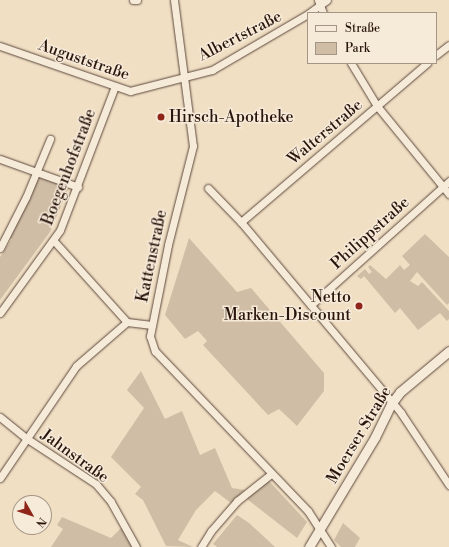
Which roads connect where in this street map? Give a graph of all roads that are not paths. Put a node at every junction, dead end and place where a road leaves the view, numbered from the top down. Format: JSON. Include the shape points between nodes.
{"nodes":[{"id":1,"x":133,"y":0,"type":"edge"},
{"id":2,"x":137,"y":0,"type":"edge"},
{"id":3,"x":174,"y":0,"type":"edge"},
{"id":4,"x":327,"y":0,"type":"edge"},
{"id":5,"x":319,"y":3,"type":"edge"},
{"id":6,"x":310,"y":12,"type":"edge"},
{"id":7,"x":307,"y":14,"type":"edge"},
{"id":8,"x":449,"y":45,"type":"edge"},
{"id":9,"x":0,"y":46,"type":"edge"},
{"id":10,"x":437,"y":54,"type":"edge"},
{"id":11,"x":351,"y":64,"type":"edge"},
{"id":12,"x":426,"y":64,"type":"edge"},
{"id":13,"x":182,"y":77,"type":"junction"},
{"id":14,"x":115,"y":86,"type":"junction"},
{"id":15,"x":377,"y":106,"type":"junction"},
{"id":16,"x":50,"y":139,"type":"dead end"},
{"id":17,"x":0,"y":159,"type":"edge"},
{"id":18,"x":37,"y":173,"type":"junction"},
{"id":19,"x":449,"y":181,"type":"edge"},
{"id":20,"x":78,"y":186,"type":"junction"},
{"id":21,"x":442,"y":187,"type":"junction"},
{"id":22,"x":208,"y":188,"type":"dead end"},
{"id":23,"x":449,"y":194,"type":"edge"},
{"id":24,"x":241,"y":222,"type":"junction"},
{"id":25,"x":54,"y":241,"type":"junction"},
{"id":26,"x":0,"y":248,"type":"edge"},
{"id":27,"x":311,"y":305,"type":"junction"},
{"id":28,"x":0,"y":313,"type":"edge"},
{"id":29,"x":127,"y":322,"type":"junction"},
{"id":30,"x":152,"y":325,"type":"junction"},
{"id":31,"x":449,"y":351,"type":"edge"},
{"id":32,"x":392,"y":404,"type":"junction"},
{"id":33,"x":0,"y":417,"type":"edge"},
{"id":34,"x":26,"y":438,"type":"junction"},
{"id":35,"x":271,"y":474,"type":"junction"},
{"id":36,"x":0,"y":478,"type":"edge"},
{"id":37,"x":449,"y":485,"type":"edge"},
{"id":38,"x":319,"y":530,"type":"junction"},
{"id":39,"x":136,"y":547,"type":"edge"},
{"id":40,"x":201,"y":547,"type":"edge"},
{"id":41,"x":309,"y":547,"type":"edge"},
{"id":42,"x":331,"y":547,"type":"edge"}],
"edges":[{"from":1,"to":2,"type":"street"},
{"from":3,"to":13,"type":"street","name":"Kattenstraße"},
{"from":4,"to":5,"type":"street","name":"Albertstraße"},
{"from":5,"to":6,"type":"street","name":"Albertstraße"},
{"from":7,"to":13,"type":"street","name":"Albertstraße","via":[[212,70]]},
{"from":8,"to":10,"type":"street"},
{"from":9,"to":14,"type":"street","name":"Auguststraße"},
{"from":11,"to":15,"type":"street"},
{"from":12,"to":15,"type":"street","name":"Walterstraße"},
{"from":13,"to":14,"type":"street","name":"Auguststraße","via":[[130,91]]},
{"from":13,"to":30,"type":"street","name":"Kattenstraße","via":[[193,146],[168,245]]},
{"from":14,"to":20,"type":"street","name":"Boegenhofstraße"},
{"from":15,"to":21,"type":"street"},
{"from":15,"to":24,"type":"street","name":"Walterstraße"},
{"from":16,"to":18,"type":"street"},
{"from":17,"to":18,"type":"street"},
{"from":18,"to":20,"type":"street"},
{"from":18,"to":26,"type":"street"},
{"from":19,"to":21,"type":"street","name":"Philippstraße"},
{"from":20,"to":25,"type":"street","name":"Boegenhofstraße"},
{"from":21,"to":23,"type":"street"},
{"from":21,"to":27,"type":"street","name":"Philippstraße"},
{"from":22,"to":24,"type":"street"},
{"from":24,"to":27,"type":"street"},
{"from":25,"to":28,"type":"street","name":"Boegenhofstraße"},
{"from":25,"to":29,"type":"street"},
{"from":27,"to":32,"type":"street"},
{"from":29,"to":30,"type":"street"},
{"from":29,"to":34,"type":"street","via":[[76,366]]},
{"from":30,"to":35,"type":"street","name":"Kattenstraße","via":[[150,336],[155,351]]},
{"from":31,"to":32,"type":"street","name":"Moerser Straße","via":[[400,392]]},
{"from":32,"to":37,"type":"street","via":[[401,413]]},
{"from":32,"to":38,"type":"street","name":"Moerser Straße"},
{"from":33,"to":34,"type":"street","name":"Jahnstraße"},
{"from":34,"to":36,"type":"street"},
{"from":34,"to":39,"type":"street","name":"Jahnstraße","via":[[96,484],[111,502]]},
{"from":35,"to":38,"type":"street","name":"Kattenstraße","via":[[314,518]]},
{"from":35,"to":40,"type":"street","via":[[236,501]]},
{"from":38,"to":41,"type":"street","name":"Moerser Straße"},
{"from":38,"to":42,"type":"street","name":"Kattenstraße"}]}
